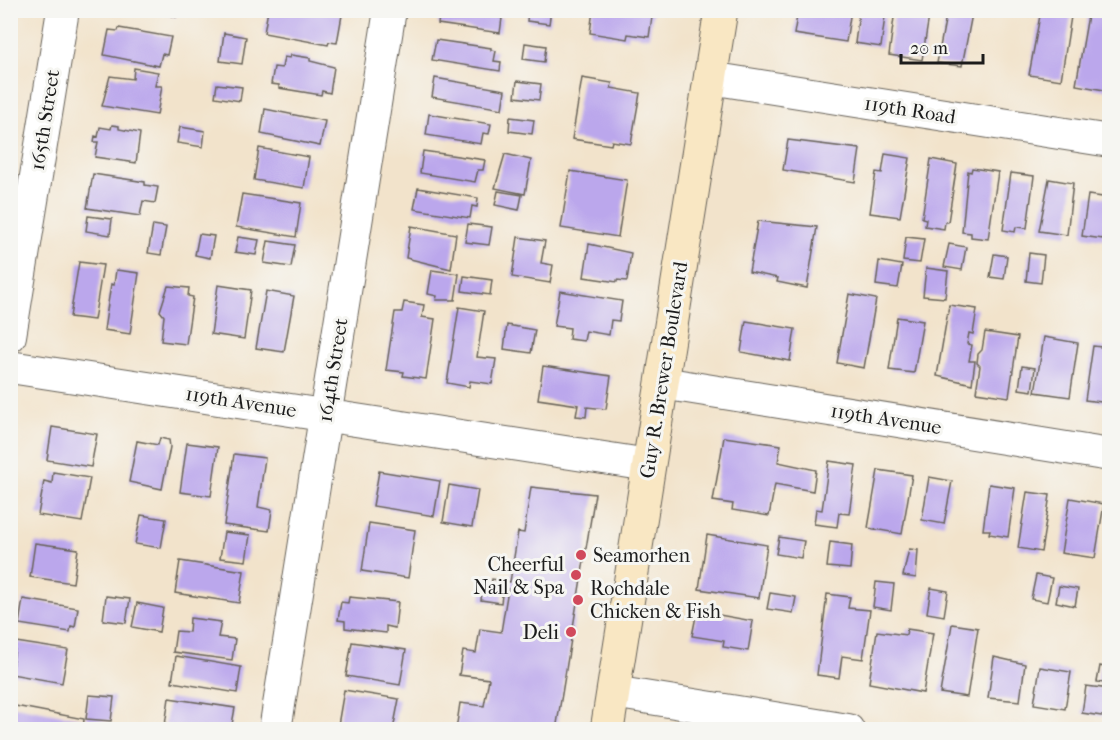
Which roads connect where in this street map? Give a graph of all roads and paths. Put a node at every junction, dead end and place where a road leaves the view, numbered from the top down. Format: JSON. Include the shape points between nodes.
{"nodes":[{"id":1,"x":63,"y":10,"type":"edge"},
{"id":2,"x":390,"y":10,"type":"edge"},
{"id":3,"x":721,"y":10,"type":"edge"},
{"id":4,"x":710,"y":78,"type":"junction"},
{"id":5,"x":1110,"y":141,"type":"edge"},
{"id":6,"x":10,"y":336,"type":"edge"},
{"id":7,"x":10,"y":367,"type":"edge"},
{"id":8,"x":662,"y":383,"type":"junction"},
{"id":9,"x":326,"y":415,"type":"junction"},
{"id":10,"x":1110,"y":455,"type":"edge"},
{"id":11,"x":649,"y":465,"type":"junction"},
{"id":12,"x":613,"y":692,"type":"junction"},
{"id":13,"x":275,"y":729,"type":"edge"},
{"id":14,"x":607,"y":729,"type":"edge"},
{"id":15,"x":849,"y":729,"type":"edge"}],
"edges":[{"from":1,"to":6,"type":"street","name":"165th Street"},
{"from":2,"to":9,"type":"street","name":"164th Street"},
{"from":3,"to":4,"type":"main road","name":"Guy R. Brewer Boulevard"},
{"from":4,"to":5,"type":"street","name":"119th Road"},
{"from":4,"to":8,"type":"main road","name":"Guy R. Brewer Boulevard"},
{"from":7,"to":9,"type":"street","name":"119th Avenue"},
{"from":8,"to":10,"type":"street","name":"119th Avenue"},
{"from":8,"to":11,"type":"main road","name":"Guy R. Brewer Boulevard"},
{"from":9,"to":11,"type":"street","name":"119th Avenue"},
{"from":9,"to":13,"type":"street","name":"164th Street"},
{"from":11,"to":12,"type":"main road","name":"Guy R. Brewer Boulevard"},
{"from":12,"to":14,"type":"main road","name":"Guy R. Brewer Boulevard"},
{"from":12,"to":15,"type":"street"}]}
